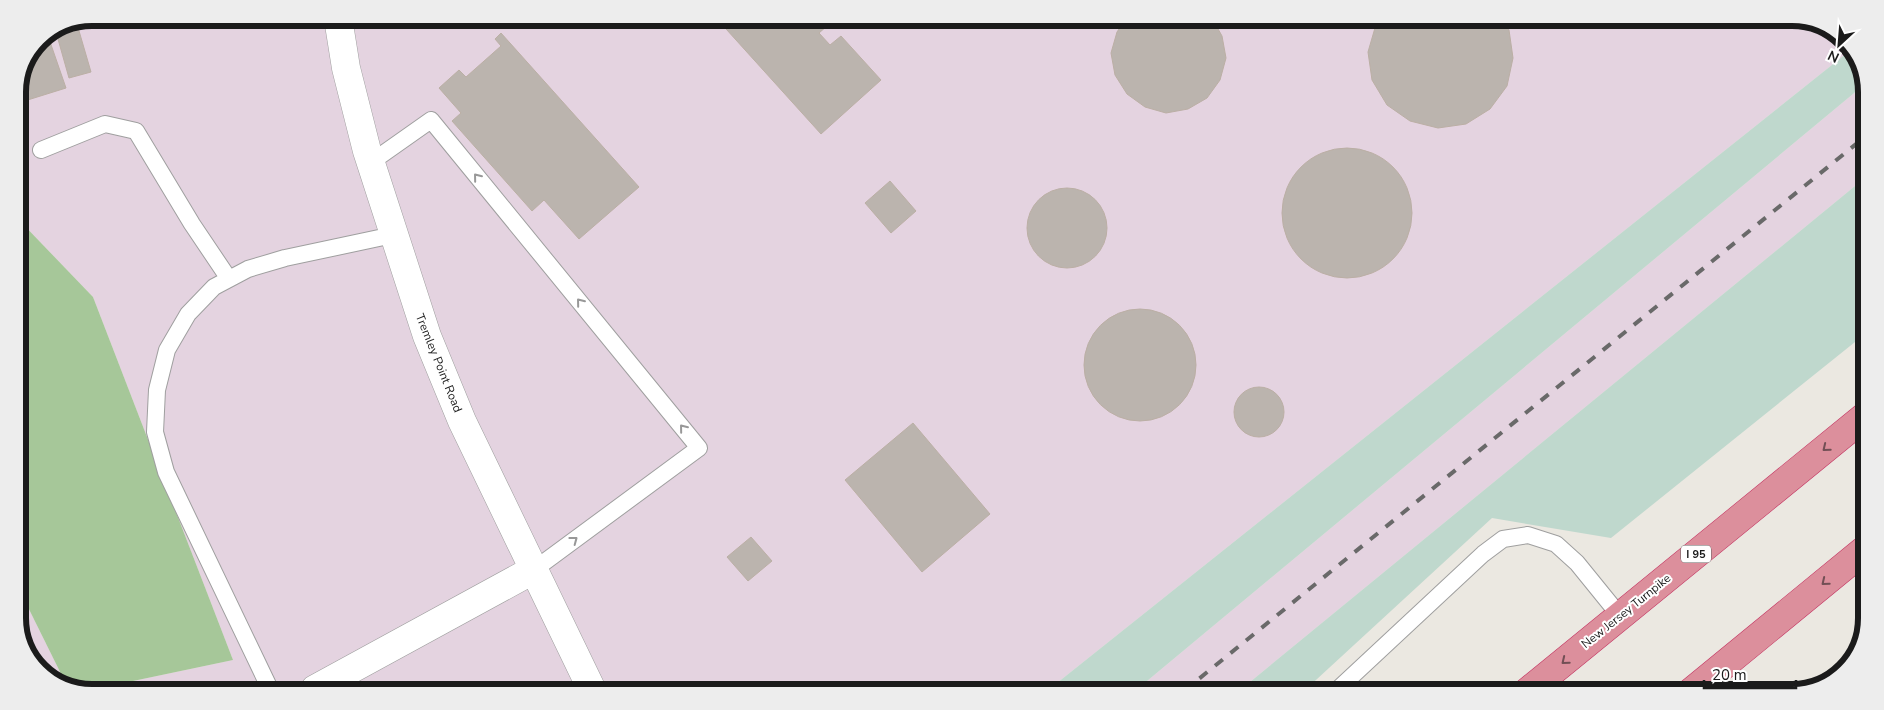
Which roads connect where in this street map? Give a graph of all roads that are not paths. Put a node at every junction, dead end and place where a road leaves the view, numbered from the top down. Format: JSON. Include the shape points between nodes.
{"nodes":[{"id":1,"x":339,"y":26,"type":"edge"},
{"id":2,"x":41,"y":150,"type":"dead end"},
{"id":3,"x":370,"y":163,"type":"junction"},
{"id":4,"x":393,"y":234,"type":"junction"},
{"id":5,"x":229,"y":279,"type":"junction"},
{"id":6,"x":1858,"y":422,"type":"edge"},
{"id":7,"x":1858,"y":555,"type":"edge"},
{"id":8,"x":535,"y":569,"type":"junction"},
{"id":9,"x":1620,"y":616,"type":"junction"},
{"id":10,"x":268,"y":684,"type":"edge"},
{"id":11,"x":324,"y":684,"type":"edge"},
{"id":12,"x":589,"y":684,"type":"edge"},
{"id":13,"x":1344,"y":684,"type":"edge"},
{"id":14,"x":1537,"y":684,"type":"edge"},
{"id":15,"x":1700,"y":684,"type":"edge"}],
"edges":[{"from":1,"to":3,"type":"street","name":"Tremley Point Road","via":[[346,68]]},
{"from":2,"to":5,"type":"lane","via":[[105,124],[136,131]]},
{"from":3,"to":4,"type":"street","name":"Tremley Point Road"},
{"from":8,"to":3,"type":"lane","one_way":true,"via":[[699,448],[431,120]]},
{"from":4,"to":5,"type":"lane","via":[[285,258],[248,269]]},
{"from":4,"to":8,"type":"street","name":"Tremley Point Road","via":[[427,336],[462,421]]},
{"from":5,"to":10,"type":"lane","via":[[214,287],[188,314],[168,350],[157,390],[156,432],[166,472]]},
{"from":6,"to":9,"type":"highway","name":"New Jersey Turnpike","number":"I 95","one_way":true},
{"from":7,"to":15,"type":"highway","one_way":true},
{"from":8,"to":11,"type":"street"},
{"from":8,"to":12,"type":"street","name":"Tremley Point Road"},
{"from":9,"to":13,"type":"lane","via":[[1577,563],[1556,544],[1528,535],[1503,539]]},
{"from":9,"to":14,"type":"highway","name":"New Jersey Turnpike","number":"I 95","one_way":true}]}
